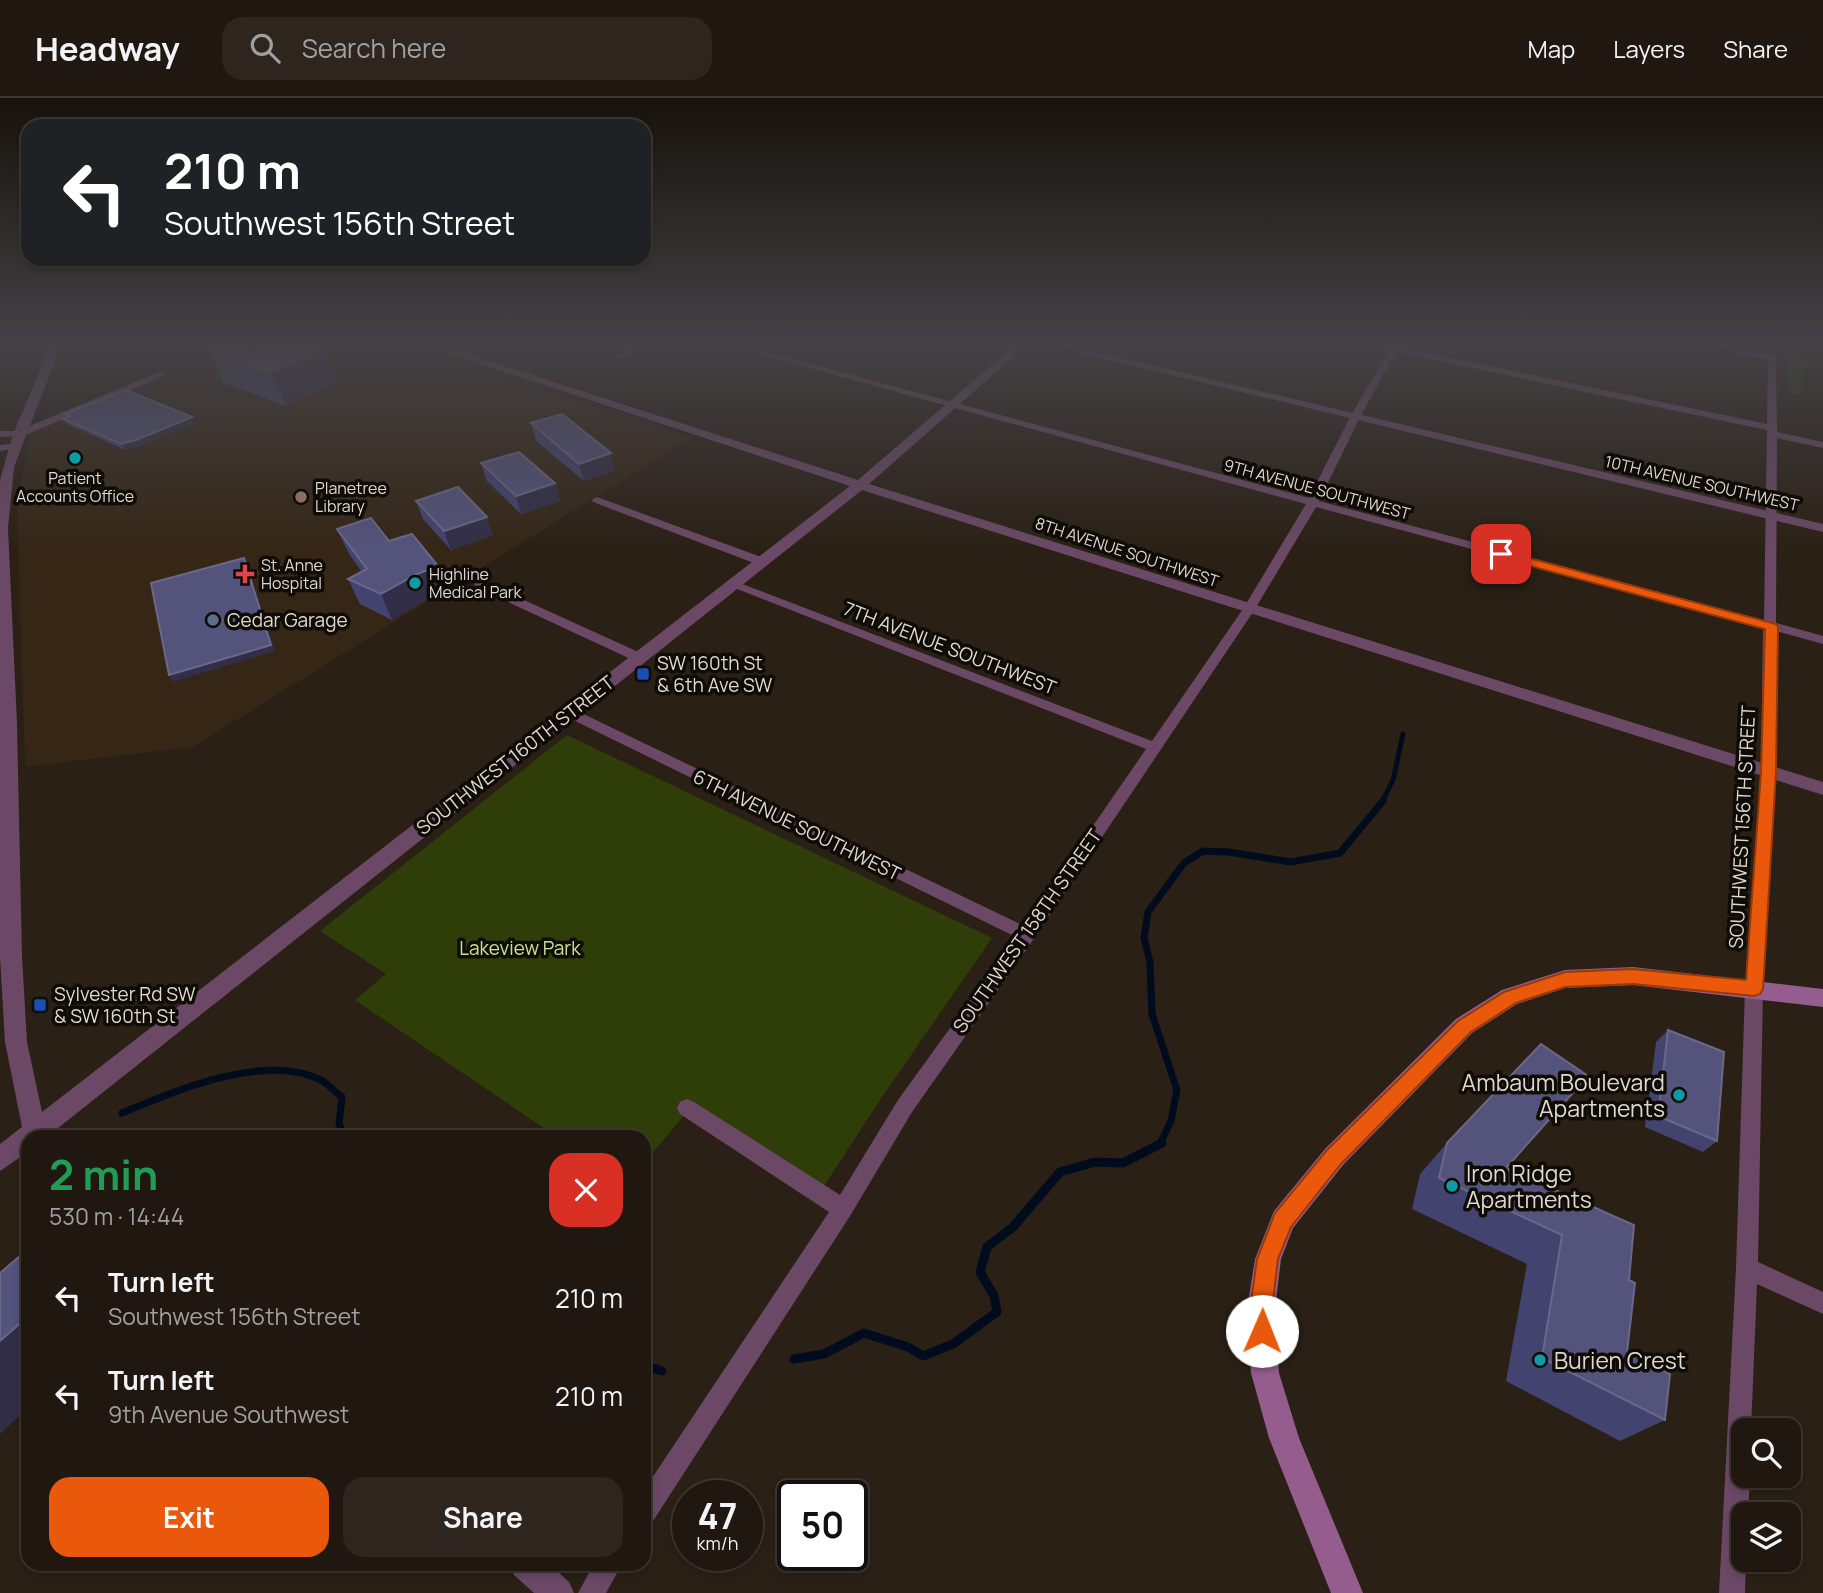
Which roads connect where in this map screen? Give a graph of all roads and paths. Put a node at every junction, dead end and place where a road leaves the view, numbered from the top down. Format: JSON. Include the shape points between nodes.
{"nodes":[{"id":1,"x":25,"y":413,"type":"edge"},
{"id":2,"x":77,"y":413,"type":"edge"},
{"id":3,"x":637,"y":413,"type":"edge"},
{"id":4,"x":942,"y":413,"type":"edge"},
{"id":5,"x":975,"y":413,"type":"edge"},
{"id":6,"x":1337,"y":413,"type":"edge"},
{"id":7,"x":1357,"y":413,"type":"edge"},
{"id":8,"x":1692,"y":413,"type":"edge"},
{"id":9,"x":1773,"y":413,"type":"edge"},
{"id":10,"x":1355,"y":417,"type":"junction"},
{"id":11,"x":1773,"y":431,"type":"junction"},
{"id":12,"x":0,"y":434,"type":"edge"},
{"id":13,"x":11,"y":443,"type":"edge"},
{"id":14,"x":1823,"y":445,"type":"edge"},
{"id":15,"x":860,"y":485,"type":"junction"},
{"id":16,"x":597,"y":500,"type":"dead end"},
{"id":17,"x":1312,"y":504,"type":"junction"},
{"id":18,"x":1772,"y":516,"type":"junction"},
{"id":19,"x":1823,"y":528,"type":"edge"},
{"id":20,"x":762,"y":562,"type":"junction"},
{"id":21,"x":480,"y":584,"type":"dead end"},
{"id":22,"x":733,"y":584,"type":"junction"},
{"id":23,"x":1249,"y":609,"type":"junction"},
{"id":24,"x":1772,"y":627,"type":"junction"},
{"id":25,"x":1823,"y":640,"type":"edge"},
{"id":26,"x":640,"y":657,"type":"junction"},
{"id":27,"x":568,"y":712,"type":"junction"},
{"id":28,"x":1154,"y":747,"type":"junction"},
{"id":29,"x":1768,"y":772,"type":"junction"},
{"id":30,"x":1823,"y":789,"type":"edge"},
{"id":31,"x":1027,"y":935,"type":"junction"},
{"id":32,"x":11,"y":957,"type":"junction"},
{"id":33,"x":0,"y":988,"type":"edge"},
{"id":34,"x":1754,"y":989,"type":"junction"},
{"id":35,"x":1823,"y":998,"type":"edge"},
{"id":36,"x":687,"y":1108,"type":"dead end"},
{"id":37,"x":39,"y":1130,"type":"edge"},
{"id":38,"x":45,"y":1130,"type":"edge"},
{"id":39,"x":21,"y":1146,"type":"edge"},
{"id":40,"x":0,"y":1159,"type":"edge"},
{"id":41,"x":843,"y":1209,"type":"junction"},
{"id":42,"x":1747,"y":1268,"type":"junction"},
{"id":43,"x":1823,"y":1303,"type":"edge"},
{"id":44,"x":651,"y":1501,"type":"edge"},
{"id":45,"x":533,"y":1571,"type":"edge"},
{"id":46,"x":605,"y":1571,"type":"edge"},
{"id":47,"x":558,"y":1593,"type":"edge"},
{"id":48,"x":591,"y":1593,"type":"edge"},
{"id":49,"x":1347,"y":1593,"type":"edge"},
{"id":50,"x":1732,"y":1593,"type":"edge"}],
"edges":[{"from":1,"to":13,"type":"street"},
{"from":2,"to":13,"type":"street"},
{"from":3,"to":15,"type":"street","name":"8TH AVENUE SOUTHWEST"},
{"from":4,"to":15,"type":"street","name":"SOUTHWEST 160TH STREET"},
{"from":5,"to":17,"type":"street","name":"9TH AVENUE SOUTHWEST"},
{"from":6,"to":10,"type":"street","name":"10TH AVENUE SOUTHWEST"},
{"from":7,"to":10,"type":"street","name":"SOUTHWEST 158TH STREET"},
{"from":8,"to":11,"type":"street"},
{"from":9,"to":11,"type":"street","name":"SOUTHWEST 156TH STREET"},
{"from":10,"to":17,"type":"street","name":"SOUTHWEST 158TH STREET"},
{"from":10,"to":18,"type":"street","name":"10TH AVENUE SOUTHWEST"},
{"from":11,"to":14,"type":"street"},
{"from":11,"to":18,"type":"street","name":"SOUTHWEST 156TH STREET"},
{"from":12,"to":13,"type":"street"},
{"from":13,"to":32,"type":"street","via":[[1,528]]},
{"from":15,"to":20,"type":"street","name":"SOUTHWEST 160TH STREET"},
{"from":15,"to":23,"type":"street","name":"8TH AVENUE SOUTHWEST"},
{"from":16,"to":20,"type":"street"},
{"from":17,"to":23,"type":"street","name":"SOUTHWEST 158TH STREET"},
{"from":17,"to":24,"type":"street","name":"9TH AVENUE SOUTHWEST"},
{"from":18,"to":19,"type":"street","name":"10TH AVENUE SOUTHWEST"},
{"from":18,"to":24,"type":"street","name":"SOUTHWEST 156TH STREET"},
{"from":20,"to":22,"type":"street","name":"SOUTHWEST 160TH STREET"},
{"from":21,"to":26,"type":"street"},
{"from":22,"to":26,"type":"street","name":"SOUTHWEST 160TH STREET"},
{"from":22,"to":28,"type":"street","name":"7TH AVENUE SOUTHWEST"},
{"from":23,"to":28,"type":"street","name":"SOUTHWEST 158TH STREET"},
{"from":23,"to":29,"type":"street","name":"8TH AVENUE SOUTHWEST"},
{"from":24,"to":25,"type":"street","name":"9TH AVENUE SOUTHWEST"},
{"from":24,"to":29,"type":"street","name":"SOUTHWEST 156TH STREET"},
{"from":26,"to":27,"type":"street","name":"SOUTHWEST 160TH STREET"},
{"from":27,"to":31,"type":"street","name":"6TH AVENUE SOUTHWEST"},
{"from":27,"to":38,"type":"street","name":"SOUTHWEST 160TH STREET"},
{"from":28,"to":31,"type":"street","name":"SOUTHWEST 158TH STREET"},
{"from":29,"to":30,"type":"street","name":"8TH AVENUE SOUTHWEST"},
{"from":29,"to":34,"type":"street","name":"SOUTHWEST 156TH STREET"},
{"from":31,"to":41,"type":"street","name":"SOUTHWEST 158TH STREET","via":[[905,1106]]},
{"from":32,"to":33,"type":"street"},
{"from":32,"to":37,"type":"street","via":[[21,1075]]},
{"from":34,"to":35,"type":"main road"},
{"from":34,"to":42,"type":"street","name":"SOUTHWEST 156TH STREET"},
{"from":34,"to":49,"type":"main road","via":[[1633,976],[1565,979],[1510,997],[1464,1027],[1334,1157],[1283,1220],[1268,1259],[1261,1309],[1265,1373],[1284,1438]]},
{"from":36,"to":41,"type":"street"},
{"from":39,"to":40,"type":"street","name":"SOUTHWEST 160TH STREET"},
{"from":41,"to":44,"type":"street","name":"SOUTHWEST 158TH STREET"},
{"from":42,"to":43,"type":"street"},
{"from":42,"to":50,"type":"street","name":"SOUTHWEST 156TH STREET"},
{"from":45,"to":47,"type":"street"},
{"from":46,"to":48,"type":"street"}]}
